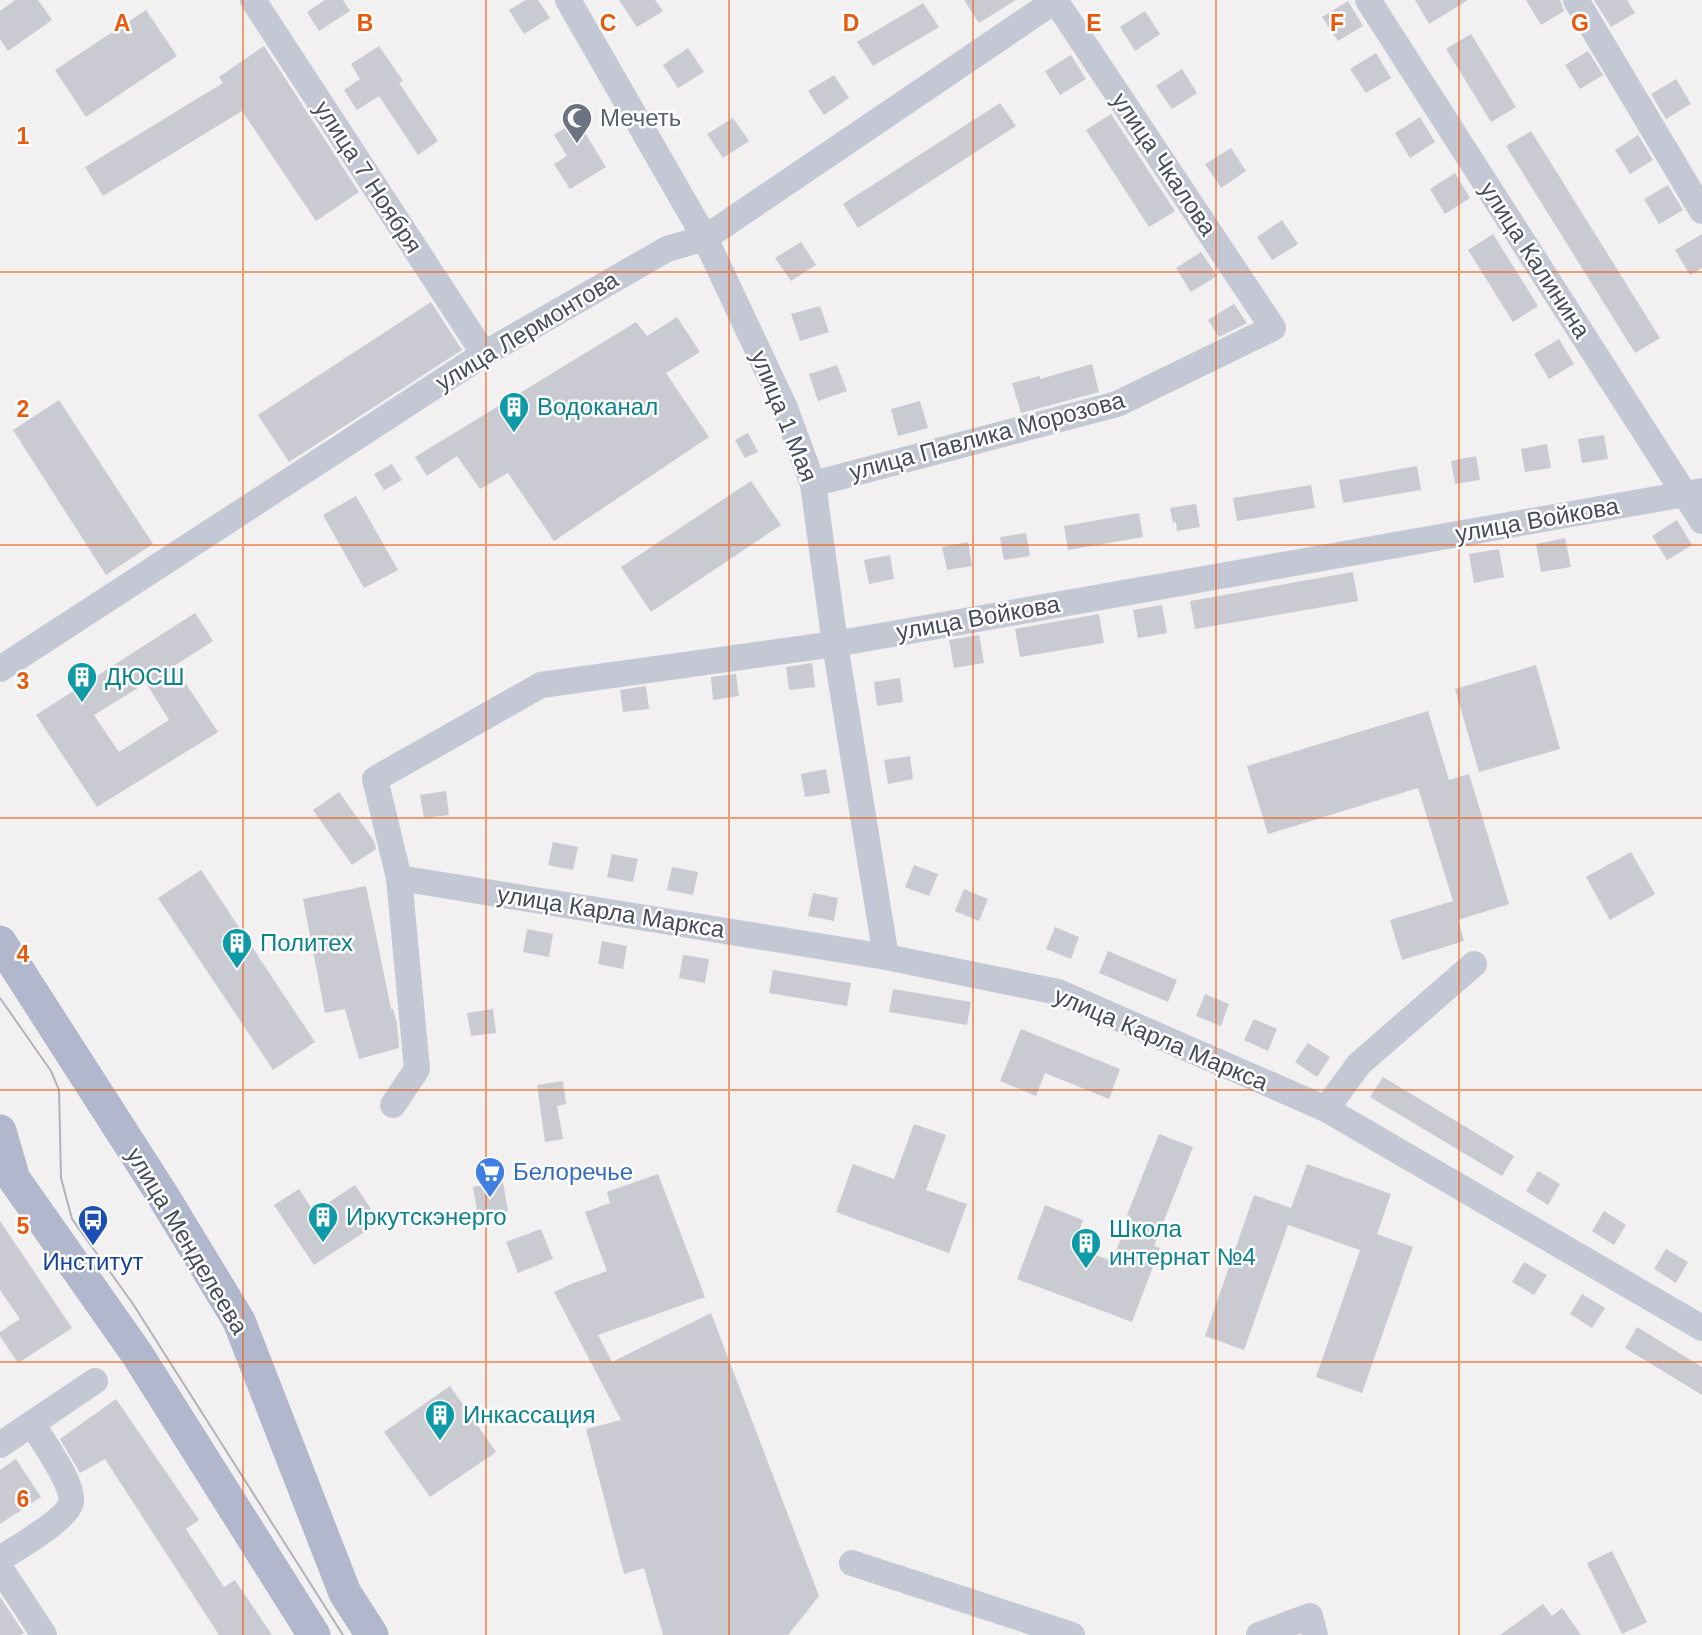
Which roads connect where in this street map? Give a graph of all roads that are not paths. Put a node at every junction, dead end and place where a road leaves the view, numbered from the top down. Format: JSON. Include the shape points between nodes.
{"nodes":[{"id":1,"x":253,"y":0,"type":"edge"},
{"id":2,"x":568,"y":0,"type":"edge"},
{"id":3,"x":1055,"y":0,"type":"edge"},
{"id":4,"x":1368,"y":0,"type":"edge"},
{"id":5,"x":1576,"y":0,"type":"edge"},
{"id":6,"x":1702,"y":211,"type":"edge"},
{"id":7,"x":705,"y":238,"type":"junction"},
{"id":8,"x":1273,"y":328,"type":"joint"},
{"id":9,"x":484,"y":354,"type":"junction"},
{"id":10,"x":813,"y":484,"type":"junction"},
{"id":11,"x":1693,"y":492,"type":"edge"},
{"id":12,"x":1702,"y":521,"type":"edge"},
{"id":13,"x":835,"y":644,"type":"junction"},
{"id":14,"x":0,"y":669,"type":"edge"},
{"id":15,"x":399,"y":877,"type":"junction"},
{"id":16,"x":0,"y":942,"type":"edge"},
{"id":17,"x":886,"y":957,"type":"junction"},
{"id":18,"x":1474,"y":964,"type":"dead end"},
{"id":19,"x":393,"y":1105,"type":"dead end"},
{"id":20,"x":1326,"y":1109,"type":"junction"},
{"id":21,"x":0,"y":1131,"type":"edge"},
{"id":22,"x":1702,"y":1328,"type":"edge"},
{"id":23,"x":95,"y":1381,"type":"dead end"},
{"id":24,"x":33,"y":1425,"type":"dead end"},
{"id":25,"x":0,"y":1445,"type":"edge"},
{"id":26,"x":0,"y":1559,"type":"edge"},
{"id":27,"x":852,"y":1563,"type":"dead end"},
{"id":28,"x":0,"y":1568,"type":"edge"},
{"id":29,"x":44,"y":1635,"type":"edge"},
{"id":30,"x":314,"y":1635,"type":"edge"},
{"id":31,"x":372,"y":1635,"type":"edge"},
{"id":32,"x":1072,"y":1635,"type":"edge"},
{"id":33,"x":1259,"y":1635,"type":"edge"},
{"id":34,"x":1315,"y":1635,"type":"edge"}],
"edges":[{"from":1,"to":9,"type":"street","name":"улица 7 Ноября"},
{"from":2,"to":7,"type":"street","name":"улица 1 Мая"},
{"from":3,"to":7,"type":"street","name":"улица Лермонтова"},
{"from":3,"to":8,"type":"street","name":"улица Чкалова"},
{"from":4,"to":11,"type":"street","name":"улица Калинина"},
{"from":5,"to":6,"type":"street"},
{"from":7,"to":9,"type":"street","name":"улица Лермонтова","via":[[667,249]]},
{"from":7,"to":10,"type":"street","name":"улица 1 Мая","via":[[785,408]]},
{"from":8,"to":10,"type":"street","name":"улица Павлика Морозова","via":[[1117,404]]},
{"from":9,"to":14,"type":"street","name":"улица Лермонтова"},
{"from":10,"to":13,"type":"street","name":"улица 1 Мая"},
{"from":11,"to":12,"type":"street","name":"улица Калинина"},
{"from":11,"to":13,"type":"street","name":"улица Войкова"},
{"from":13,"to":15,"type":"street","name":"улица Войкова","via":[[541,685],[375,779]]},
{"from":13,"to":17,"type":"street","name":"улица 1 Мая"},
{"from":15,"to":17,"type":"street","name":"улица Карла Маркса"},
{"from":15,"to":19,"type":"street","via":[[417,1069]]},
{"from":16,"to":31,"type":"main road","name":"улица Менделеева","via":[[239,1321],[345,1593]]},
{"from":17,"to":20,"type":"street","name":"улица Карла Маркса","via":[[1058,992]]},
{"from":18,"to":20,"type":"street","via":[[1359,1064]]},
{"from":20,"to":22,"type":"street","name":"улица Карла Маркса"},
{"from":21,"to":30,"type":"main road","via":[[14,1179],[137,1354]]},
{"from":23,"to":25,"type":"street"},
{"from":24,"to":26,"type":"street","via":[[69,1486],[71,1502],[56,1521]]},
{"from":27,"to":32,"type":"street"},
{"from":28,"to":29,"type":"street"},
{"from":33,"to":34,"type":"street","via":[[1310,1616]]}]}
